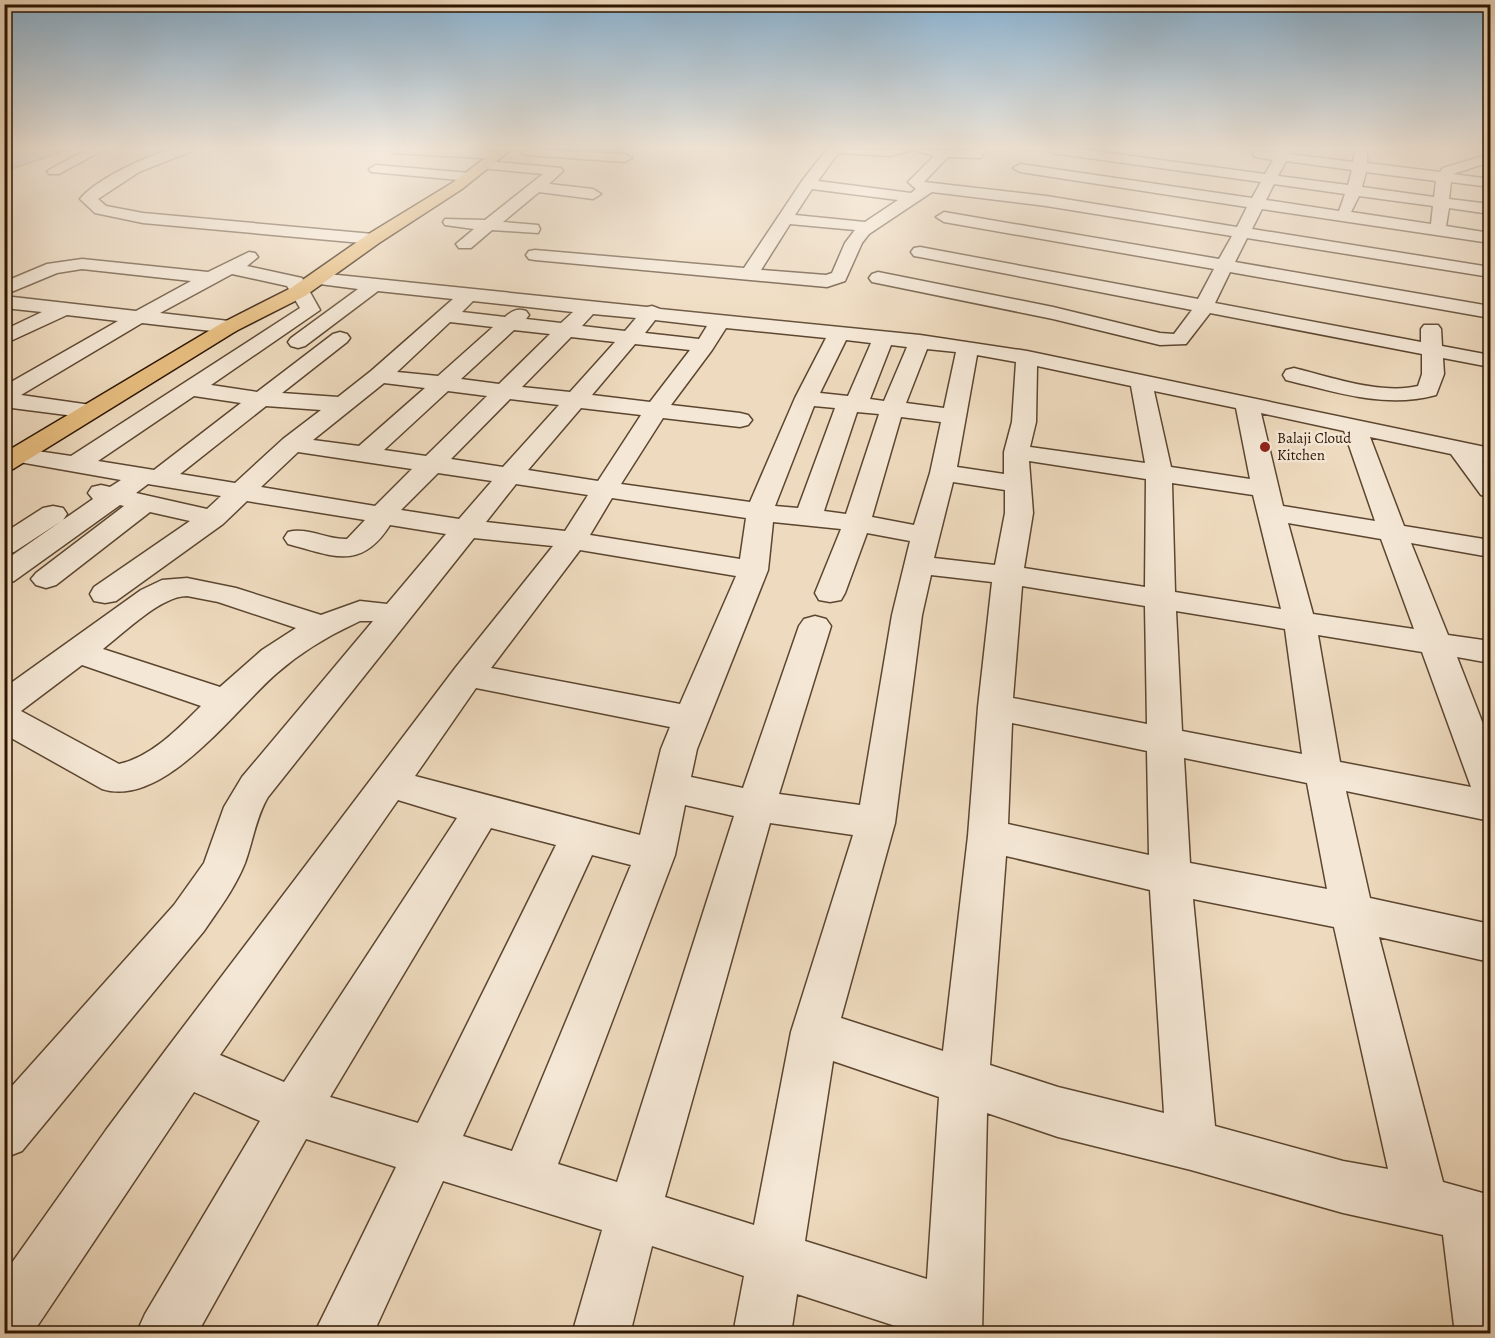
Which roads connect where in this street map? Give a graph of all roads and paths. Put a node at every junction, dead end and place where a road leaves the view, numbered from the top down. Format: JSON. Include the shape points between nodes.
{"nodes":[{"id":1,"x":109,"y":211,"type":"edge"},
{"id":2,"x":416,"y":211,"type":"edge"},
{"id":3,"x":505,"y":211,"type":"edge"},
{"id":4,"x":791,"y":211,"type":"edge"},
{"id":5,"x":890,"y":211,"type":"edge"},
{"id":6,"x":1071,"y":211,"type":"edge"},
{"id":7,"x":1108,"y":211,"type":"edge"},
{"id":8,"x":1158,"y":211,"type":"edge"},
{"id":9,"x":1252,"y":211,"type":"edge"},
{"id":10,"x":1317,"y":211,"type":"edge"},
{"id":11,"x":1345,"y":211,"type":"edge"},
{"id":12,"x":1441,"y":211,"type":"edge"},
{"id":13,"x":1343,"y":215,"type":"junction"},
{"id":14,"x":944,"y":217,"type":"dead end"},
{"id":15,"x":786,"y":219,"type":"junction"},
{"id":16,"x":1152,"y":219,"type":"junction"},
{"id":17,"x":451,"y":222,"type":"dead end"},
{"id":18,"x":488,"y":225,"type":"junction"},
{"id":19,"x":870,"y":227,"type":"junction"},
{"id":20,"x":532,"y":229,"type":"dead end"},
{"id":21,"x":1438,"y":230,"type":"junction"},
{"id":22,"x":1242,"y":233,"type":"junction"},
{"id":23,"x":1491,"y":238,"type":"edge"},
{"id":24,"x":369,"y":242,"type":"junction"},
{"id":25,"x":465,"y":244,"type":"dead end"},
{"id":26,"x":1032,"y":244,"type":"junction"},
{"id":27,"x":1334,"y":247,"type":"junction"},
{"id":28,"x":1127,"y":249,"type":"junction"},
{"id":29,"x":258,"y":252,"type":"dead end"},
{"id":30,"x":920,"y":252,"type":"dead end"},
{"id":31,"x":535,"y":255,"type":"dead end"},
{"id":32,"x":1438,"y":264,"type":"junction"},
{"id":33,"x":1223,"y":266,"type":"junction"},
{"id":34,"x":139,"y":269,"type":"junction"},
{"id":35,"x":1008,"y":269,"type":"junction"},
{"id":36,"x":1491,"y":272,"type":"edge"},
{"id":37,"x":220,"y":273,"type":"junction"},
{"id":38,"x":749,"y":275,"type":"junction"},
{"id":39,"x":878,"y":278,"type":"dead end"},
{"id":40,"x":318,"y":279,"type":"junction"},
{"id":41,"x":111,"y":284,"type":"dead end"},
{"id":42,"x":375,"y":284,"type":"junction"},
{"id":43,"x":1102,"y":286,"type":"junction"},
{"id":44,"x":4,"y":289,"type":"edge"},
{"id":45,"x":621,"y":289,"type":"junction"},
{"id":46,"x":93,"y":294,"type":"dead end"},
{"id":47,"x":470,"y":294,"type":"junction"},
{"id":48,"x":302,"y":295,"type":"junction"},
{"id":49,"x":985,"y":299,"type":"junction"},
{"id":50,"x":534,"y":300,"type":"junction"},
{"id":51,"x":4,"y":302,"type":"edge"},
{"id":52,"x":1435,"y":302,"type":"junction"},
{"id":53,"x":1316,"y":304,"type":"junction"},
{"id":54,"x":1203,"y":305,"type":"junction"},
{"id":55,"x":65,"y":309,"type":"junction"},
{"id":56,"x":1491,"y":312,"type":"edge"},
{"id":57,"x":446,"y":316,"type":"junction"},
{"id":58,"x":139,"y":317,"type":"junction"},
{"id":59,"x":1077,"y":319,"type":"junction"},
{"id":60,"x":510,"y":324,"type":"junction"},
{"id":61,"x":641,"y":324,"type":"junction"},
{"id":62,"x":229,"y":327,"type":"junction"},
{"id":63,"x":567,"y":330,"type":"junction"},
{"id":64,"x":840,"y":332,"type":"junction"},
{"id":65,"x":712,"y":333,"type":"junction"},
{"id":66,"x":967,"y":334,"type":"junction"},
{"id":67,"x":884,"y":337,"type":"junction"},
{"id":68,"x":4,"y":338,"type":"edge"},
{"id":69,"x":340,"y":338,"type":"dead end"},
{"id":70,"x":920,"y":341,"type":"junction"},
{"id":71,"x":1431,"y":349,"type":"junction"},
{"id":72,"x":281,"y":354,"type":"dead end"},
{"id":73,"x":1027,"y":357,"type":"junction"},
{"id":74,"x":1298,"y":359,"type":"junction"},
{"id":75,"x":1491,"y":361,"type":"edge"},
{"id":76,"x":379,"y":376,"type":"junction"},
{"id":77,"x":1141,"y":381,"type":"junction"},
{"id":78,"x":441,"y":384,"type":"junction"},
{"id":79,"x":189,"y":389,"type":"junction"},
{"id":80,"x":507,"y":391,"type":"junction"},
{"id":81,"x":4,"y":398,"type":"edge"},
{"id":82,"x":806,"y":398,"type":"junction"},
{"id":83,"x":261,"y":399,"type":"junction"},
{"id":84,"x":576,"y":400,"type":"junction"},
{"id":85,"x":1247,"y":403,"type":"junction"},
{"id":86,"x":852,"y":404,"type":"junction"},
{"id":87,"x":340,"y":405,"type":"junction"},
{"id":88,"x":892,"y":409,"type":"junction"},
{"id":89,"x":90,"y":411,"type":"junction"},
{"id":90,"x":655,"y":411,"type":"junction"},
{"id":91,"x":1297,"y":413,"type":"junction"},
{"id":92,"x":954,"y":416,"type":"junction"},
{"id":93,"x":740,"y":420,"type":"dead end"},
{"id":94,"x":1354,"y":425,"type":"junction"},
{"id":95,"x":292,"y":444,"type":"junction"},
{"id":96,"x":1458,"y":447,"type":"junction"},
{"id":97,"x":364,"y":454,"type":"junction"},
{"id":98,"x":1491,"y":454,"type":"edge"},
{"id":99,"x":11,"y":459,"type":"edge"},
{"id":100,"x":75,"y":465,"type":"junction"},
{"id":101,"x":432,"y":465,"type":"junction"},
{"id":102,"x":1016,"y":468,"type":"junction"},
{"id":103,"x":1159,"y":472,"type":"junction"},
{"id":104,"x":943,"y":473,"type":"junction"},
{"id":105,"x":510,"y":475,"type":"junction"},
{"id":106,"x":105,"y":486,"type":"junction"},
{"id":107,"x":149,"y":486,"type":"junction"},
{"id":108,"x":605,"y":489,"type":"junction"},
{"id":109,"x":1491,"y":489,"type":"edge"},
{"id":110,"x":242,"y":492,"type":"junction"},
{"id":111,"x":1268,"y":501,"type":"junction"},
{"id":112,"x":760,"y":512,"type":"junction"},
{"id":113,"x":383,"y":513,"type":"junction"},
{"id":114,"x":808,"y":517,"type":"junction"},
{"id":115,"x":213,"y":518,"type":"junction"},
{"id":116,"x":857,"y":523,"type":"junction"},
{"id":117,"x":466,"y":529,"type":"junction"},
{"id":118,"x":1394,"y":531,"type":"junction"},
{"id":119,"x":298,"y":538,"type":"dead end"},
{"id":120,"x":572,"y":541,"type":"junction"},
{"id":121,"x":4,"y":546,"type":"edge"},
{"id":122,"x":1491,"y":548,"type":"edge"},
{"id":123,"x":922,"y":550,"type":"junction"},
{"id":124,"x":753,"y":570,"type":"junction"},
{"id":125,"x":4,"y":575,"type":"edge"},
{"id":126,"x":1008,"y":575,"type":"junction"},
{"id":127,"x":46,"y":579,"type":"dead end"},
{"id":128,"x":105,"y":594,"type":"dead end"},
{"id":129,"x":1160,"y":599,"type":"junction"},
{"id":130,"x":397,"y":616,"type":"junction"},
{"id":131,"x":1300,"y":623,"type":"junction"},
{"id":132,"x":323,"y":626,"type":"junction"},
{"id":133,"x":1435,"y":643,"type":"junction"},
{"id":134,"x":79,"y":652,"type":"junction"},
{"id":135,"x":1491,"y":652,"type":"edge"},
{"id":136,"x":468,"y":675,"type":"junction"},
{"id":137,"x":226,"y":702,"type":"junction"},
{"id":138,"x":995,"y":707,"type":"junction"},
{"id":139,"x":4,"y":708,"type":"edge"},
{"id":140,"x":4,"y":715,"type":"edge"},
{"id":141,"x":691,"y":719,"type":"junction"},
{"id":142,"x":1164,"y":742,"type":"junction"},
{"id":143,"x":1323,"y":772,"type":"junction"},
{"id":144,"x":390,"y":783,"type":"junction"},
{"id":145,"x":670,"y":787,"type":"junction"},
{"id":146,"x":1491,"y":788,"type":"edge"},
{"id":147,"x":755,"y":806,"type":"junction"},
{"id":148,"x":1491,"y":806,"type":"edge"},
{"id":149,"x":482,"y":810,"type":"junction"},
{"id":150,"x":876,"y":823,"type":"junction"},
{"id":151,"x":581,"y":835,"type":"junction"},
{"id":152,"x":988,"y":836,"type":"junction"},
{"id":153,"x":655,"y":855,"type":"junction"},
{"id":154,"x":1170,"y":877,"type":"junction"},
{"id":155,"x":1352,"y":912,"type":"junction"},
{"id":156,"x":1491,"y":943,"type":"edge"},
{"id":157,"x":814,"y":1032,"type":"junction"},
{"id":158,"x":185,"y":1064,"type":"junction"},
{"id":159,"x":964,"y":1082,"type":"junction"},
{"id":160,"x":294,"y":1111,"type":"junction"},
{"id":161,"x":4,"y":1133,"type":"edge"},
{"id":162,"x":1191,"y":1144,"type":"junction"},
{"id":163,"x":430,"y":1150,"type":"junction"},
{"id":164,"x":526,"y":1180,"type":"junction"},
{"id":165,"x":1460,"y":1213,"type":"edge"},
{"id":166,"x":633,"y":1214,"type":"junction"},
{"id":167,"x":775,"y":1259,"type":"junction"},
{"id":168,"x":4,"y":1324,"type":"edge"},
{"id":169,"x":953,"y":1325,"type":"edge"},
{"id":170,"x":165,"y":1334,"type":"edge"},
{"id":171,"x":343,"y":1334,"type":"edge"},
{"id":172,"x":601,"y":1334,"type":"edge"},
{"id":173,"x":762,"y":1334,"type":"edge"},
{"id":174,"x":1484,"y":1334,"type":"edge"}],
"edges":[{"from":1,"to":24,"type":"street"},
{"from":2,"to":24,"type":"main road"},
{"from":3,"to":18,"type":"street"},
{"from":4,"to":15,"type":"street"},
{"from":5,"to":19,"type":"street"},
{"from":6,"to":26,"type":"street"},
{"from":7,"to":16,"type":"street"},
{"from":8,"to":16,"type":"street"},
{"from":9,"to":22,"type":"street"},
{"from":10,"to":13,"type":"street"},
{"from":11,"to":13,"type":"street"},
{"from":12,"to":21,"type":"street"},
{"from":13,"to":21,"type":"street"},
{"from":13,"to":27,"type":"street"},
{"from":14,"to":26,"type":"street"},
{"from":15,"to":19,"type":"street","via":[[851,218]]},
{"from":15,"to":38,"type":"street"},
{"from":16,"to":22,"type":"street"},
{"from":16,"to":28,"type":"street"},
{"from":17,"to":18,"type":"street"},
{"from":18,"to":20,"type":"street"},
{"from":18,"to":25,"type":"street"},
{"from":19,"to":38,"type":"street","via":[[856,238],[842,273],[834,280]]},
{"from":21,"to":23,"type":"street"},
{"from":21,"to":32,"type":"street"},
{"from":22,"to":27,"type":"street"},
{"from":22,"to":33,"type":"street"},
{"from":24,"to":40,"type":"main road"},
{"from":26,"to":28,"type":"street"},
{"from":26,"to":35,"type":"street"},
{"from":27,"to":32,"type":"street"},
{"from":27,"to":53,"type":"street"},
{"from":28,"to":33,"type":"street"},
{"from":28,"to":43,"type":"street"},
{"from":29,"to":37,"type":"street"},
{"from":30,"to":35,"type":"street"},
{"from":31,"to":45,"type":"street"},
{"from":32,"to":36,"type":"street"},
{"from":32,"to":52,"type":"street"},
{"from":33,"to":53,"type":"street"},
{"from":33,"to":54,"type":"street"},
{"from":34,"to":37,"type":"street"},
{"from":34,"to":41,"type":"street"},
{"from":34,"to":44,"type":"street","via":[[68,264]]},
{"from":35,"to":43,"type":"street"},
{"from":35,"to":49,"type":"street"},
{"from":37,"to":48,"type":"street","via":[[285,278],[295,282]]},
{"from":37,"to":58,"type":"street"},
{"from":38,"to":45,"type":"street"},
{"from":39,"to":49,"type":"street"},
{"from":40,"to":42,"type":"street"},
{"from":40,"to":48,"type":"main road"},
{"from":42,"to":47,"type":"street"},
{"from":42,"to":48,"type":"street"},
{"from":42,"to":72,"type":"street"},
{"from":43,"to":54,"type":"street"},
{"from":43,"to":59,"type":"street"},
{"from":45,"to":50,"type":"street"},
{"from":45,"to":61,"type":"street"},
{"from":45,"to":63,"type":"street"},
{"from":46,"to":55,"type":"street"},
{"from":47,"to":50,"type":"street"},
{"from":47,"to":57,"type":"street"},
{"from":48,"to":62,"type":"main road"},
{"from":48,"to":79,"type":"street","via":[[310,310]]},
{"from":49,"to":59,"type":"street"},
{"from":49,"to":66,"type":"street"},
{"from":50,"to":60,"type":"street"},
{"from":51,"to":55,"type":"street"},
{"from":52,"to":53,"type":"street"},
{"from":52,"to":56,"type":"street"},
{"from":52,"to":71,"type":"street"},
{"from":53,"to":54,"type":"street"},
{"from":53,"to":71,"type":"street"},
{"from":53,"to":74,"type":"street"},
{"from":54,"to":59,"type":"street","via":[[1183,338],[1172,341]]},
{"from":55,"to":58,"type":"street"},
{"from":55,"to":68,"type":"street"},
{"from":57,"to":60,"type":"street"},
{"from":57,"to":76,"type":"street"},
{"from":58,"to":62,"type":"street"},
{"from":58,"to":81,"type":"street"},
{"from":60,"to":63,"type":"street"},
{"from":60,"to":78,"type":"street"},
{"from":61,"to":63,"type":"street"},
{"from":61,"to":65,"type":"street"},
{"from":61,"to":65,"type":"street"},
{"from":61,"to":84,"type":"street"},
{"from":62,"to":89,"type":"main road"},
{"from":63,"to":80,"type":"street"},
{"from":64,"to":65,"type":"street"},
{"from":64,"to":67,"type":"street"},
{"from":64,"to":82,"type":"street"},
{"from":65,"to":90,"type":"street"},
{"from":66,"to":70,"type":"street"},
{"from":66,"to":73,"type":"street"},
{"from":66,"to":92,"type":"street"},
{"from":67,"to":70,"type":"street"},
{"from":67,"to":86,"type":"street"},
{"from":69,"to":83,"type":"street"},
{"from":70,"to":88,"type":"street"},
{"from":71,"to":74,"type":"street","via":[[1433,374],[1428,390],[1416,395],[1372,391]]},
{"from":71,"to":75,"type":"street"},
{"from":73,"to":77,"type":"street"},
{"from":73,"to":102,"type":"street","via":[[1024,422]]},
{"from":74,"to":91,"type":"street"},
{"from":76,"to":78,"type":"street"},
{"from":76,"to":87,"type":"street"},
{"from":77,"to":85,"type":"street"},
{"from":77,"to":103,"type":"street"},
{"from":78,"to":80,"type":"street"},
{"from":78,"to":97,"type":"street"},
{"from":79,"to":83,"type":"street"},
{"from":79,"to":100,"type":"street"},
{"from":80,"to":84,"type":"street"},
{"from":80,"to":101,"type":"street"},
{"from":81,"to":89,"type":"street"},
{"from":82,"to":86,"type":"street"},
{"from":82,"to":112,"type":"street"},
{"from":83,"to":87,"type":"street"},
{"from":83,"to":107,"type":"street"},
{"from":84,"to":90,"type":"street"},
{"from":84,"to":105,"type":"street"},
{"from":85,"to":91,"type":"street"},
{"from":85,"to":111,"type":"street"},
{"from":86,"to":88,"type":"street"},
{"from":86,"to":114,"type":"street"},
{"from":87,"to":95,"type":"street"},
{"from":88,"to":92,"type":"street"},
{"from":88,"to":116,"type":"street"},
{"from":89,"to":99,"type":"main road"},
{"from":90,"to":93,"type":"street"},
{"from":90,"to":108,"type":"street"},
{"from":91,"to":94,"type":"street"},
{"from":92,"to":104,"type":"street"},
{"from":94,"to":96,"type":"street"},
{"from":94,"to":118,"type":"street"},
{"from":95,"to":97,"type":"street"},
{"from":95,"to":110,"type":"street"},
{"from":96,"to":98,"type":"street"},
{"from":96,"to":109,"type":"street"},
{"from":97,"to":101,"type":"street"},
{"from":99,"to":100,"type":"street"},
{"from":100,"to":106,"type":"street"},
{"from":101,"to":105,"type":"street"},
{"from":101,"to":113,"type":"street"},
{"from":102,"to":103,"type":"street"},
{"from":102,"to":104,"type":"street"},
{"from":102,"to":126,"type":"street","via":[[1019,513]]},
{"from":103,"to":111,"type":"street"},
{"from":103,"to":129,"type":"street"},
{"from":104,"to":123,"type":"street"},
{"from":105,"to":108,"type":"street"},
{"from":105,"to":117,"type":"street"},
{"from":106,"to":107,"type":"street"},
{"from":106,"to":121,"type":"street"},
{"from":106,"to":125,"type":"street"},
{"from":107,"to":110,"type":"street"},
{"from":107,"to":115,"type":"street"},
{"from":107,"to":127,"type":"street"},
{"from":108,"to":112,"type":"street"},
{"from":108,"to":120,"type":"street"},
{"from":110,"to":113,"type":"street"},
{"from":110,"to":115,"type":"street"},
{"from":111,"to":118,"type":"street"},
{"from":111,"to":131,"type":"street"},
{"from":112,"to":114,"type":"street"},
{"from":112,"to":124,"type":"street"},
{"from":113,"to":117,"type":"street"},
{"from":113,"to":119,"type":"street","via":[[356,547]]},
{"from":114,"to":116,"type":"street"},
{"from":115,"to":128,"type":"street"},
{"from":116,"to":123,"type":"street"},
{"from":116,"to":147,"type":"street","via":[[822,610]]},
{"from":117,"to":120,"type":"street"},
{"from":117,"to":130,"type":"street"},
{"from":118,"to":122,"type":"street"},
{"from":118,"to":133,"type":"street"},
{"from":120,"to":124,"type":"street"},
{"from":120,"to":136,"type":"street"},
{"from":123,"to":126,"type":"street"},
{"from":123,"to":150,"type":"street","via":[[903,638]]},
{"from":124,"to":141,"type":"street"},
{"from":126,"to":129,"type":"street"},
{"from":126,"to":138,"type":"street"},
{"from":129,"to":131,"type":"street"},
{"from":129,"to":142,"type":"street"},
{"from":130,"to":132,"type":"street","via":[[358,611]]},
{"from":130,"to":161,"type":"street","via":[[249,795],[236,820],[217,880],[189,918]]},
{"from":131,"to":133,"type":"street"},
{"from":131,"to":143,"type":"street"},
{"from":132,"to":134,"type":"street","via":[[186,586],[152,597]]},
{"from":132,"to":137,"type":"street","via":[[275,657]]},
{"from":133,"to":135,"type":"street"},
{"from":133,"to":146,"type":"street"},
{"from":134,"to":137,"type":"street"},
{"from":134,"to":139,"type":"street"},
{"from":136,"to":141,"type":"street"},
{"from":136,"to":144,"type":"street"},
{"from":137,"to":140,"type":"street","via":[[149,770],[115,779]]},
{"from":138,"to":142,"type":"street"},
{"from":138,"to":152,"type":"street"},
{"from":141,"to":145,"type":"street"},
{"from":142,"to":143,"type":"street"},
{"from":142,"to":154,"type":"street"},
{"from":143,"to":148,"type":"street"},
{"from":143,"to":155,"type":"street"},
{"from":144,"to":149,"type":"street"},
{"from":144,"to":158,"type":"street"},
{"from":145,"to":147,"type":"street"},
{"from":145,"to":153,"type":"street"},
{"from":147,"to":150,"type":"street"},
{"from":147,"to":166,"type":"street"},
{"from":149,"to":151,"type":"street"},
{"from":149,"to":160,"type":"street"},
{"from":150,"to":157,"type":"street"},
{"from":151,"to":153,"type":"street"},
{"from":151,"to":163,"type":"street"},
{"from":152,"to":154,"type":"street"},
{"from":152,"to":159,"type":"street"},
{"from":153,"to":164,"type":"street"},
{"from":154,"to":155,"type":"street"},
{"from":154,"to":162,"type":"street"},
{"from":155,"to":156,"type":"street"},
{"from":155,"to":165,"type":"street"},
{"from":157,"to":159,"type":"street"},
{"from":157,"to":167,"type":"street"},
{"from":158,"to":160,"type":"street"},
{"from":158,"to":168,"type":"street"},
{"from":159,"to":162,"type":"street","via":[[1058,1112]]},
{"from":159,"to":169,"type":"street"},
{"from":160,"to":163,"type":"street"},
{"from":160,"to":170,"type":"street"},
{"from":162,"to":165,"type":"street","via":[[1343,1187]]},
{"from":163,"to":164,"type":"street"},
{"from":163,"to":171,"type":"street"},
{"from":164,"to":166,"type":"street"},
{"from":165,"to":174,"type":"street"},
{"from":166,"to":167,"type":"street"},
{"from":166,"to":172,"type":"street"},
{"from":167,"to":169,"type":"street"},
{"from":167,"to":173,"type":"street"}]}
